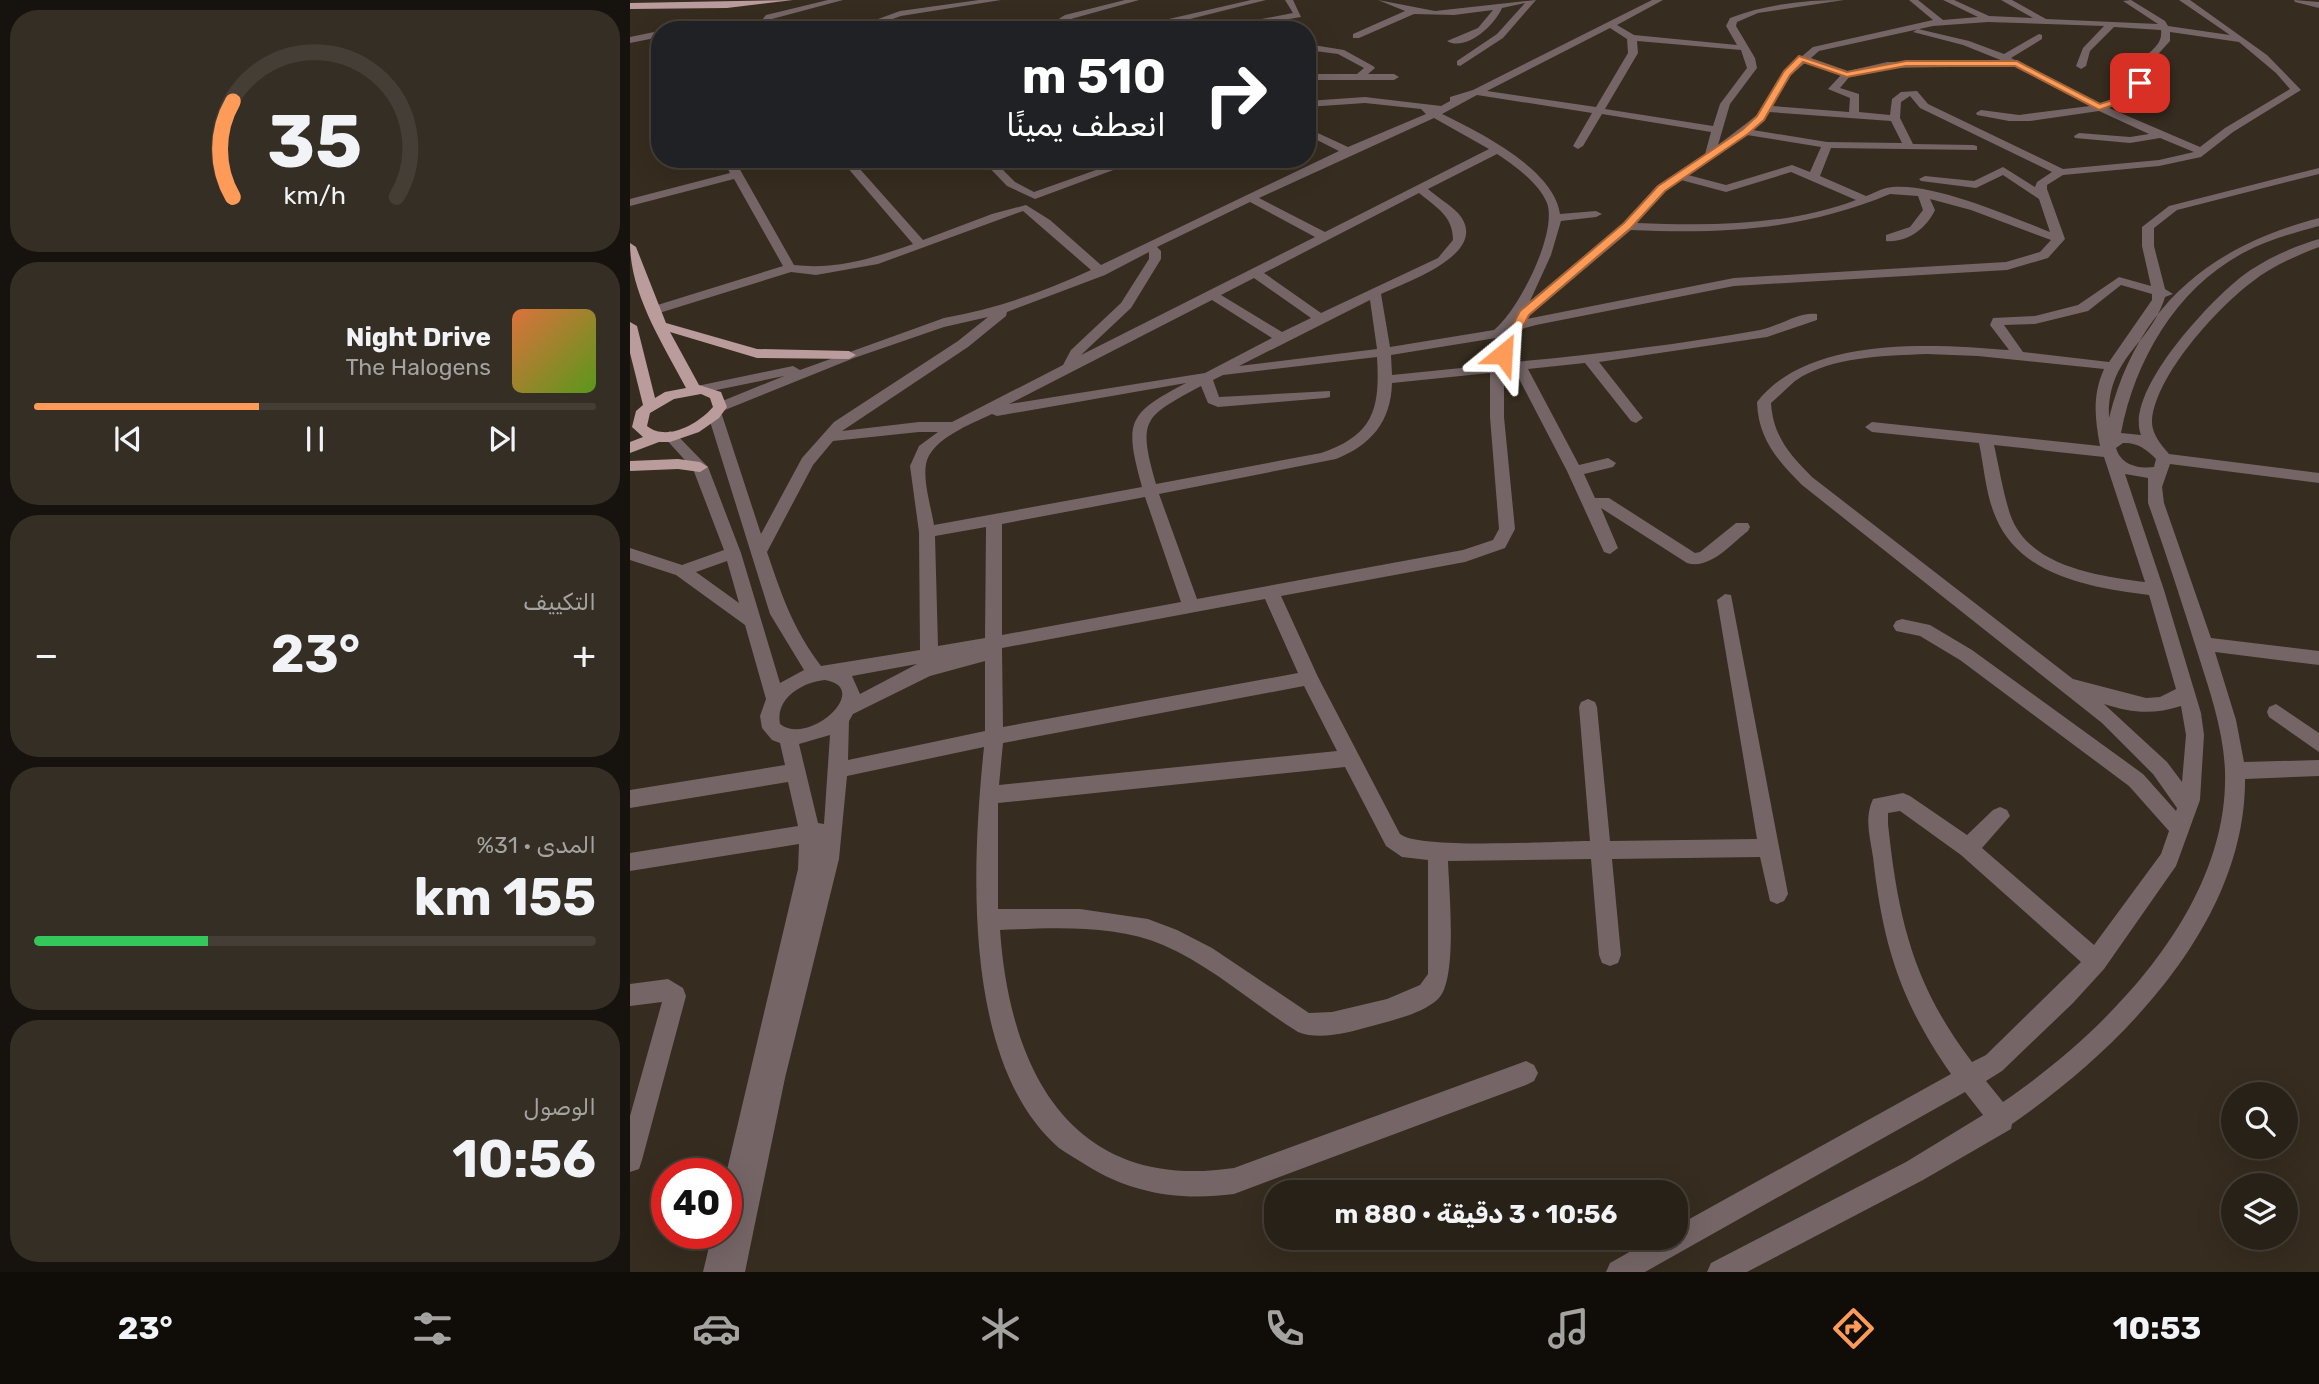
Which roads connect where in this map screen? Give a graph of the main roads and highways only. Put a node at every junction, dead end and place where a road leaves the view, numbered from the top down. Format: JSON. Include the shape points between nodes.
{"nodes":[{"id":1,"x":630,"y":0,"type":"edge"},
{"id":2,"x":704,"y":0,"type":"edge"},
{"id":3,"x":789,"y":0,"type":"edge"},
{"id":4,"x":630,"y":8,"type":"edge"},
{"id":5,"x":630,"y":247,"type":"edge"},
{"id":6,"x":630,"y":326,"type":"edge"},
{"id":7,"x":660,"y":326,"type":"junction"},
{"id":8,"x":849,"y":355,"type":"road end"},
{"id":9,"x":640,"y":359,"type":"junction"},
{"id":10,"x":630,"y":380,"type":"edge"},
{"id":11,"x":698,"y":389,"type":"junction"},
{"id":12,"x":641,"y":411,"type":"edge"},
{"id":13,"x":663,"y":436,"type":"junction"},
{"id":14,"x":630,"y":447,"type":"edge"},
{"id":15,"x":630,"y":466,"type":"edge"},
{"id":16,"x":700,"y":467,"type":"road end"}],
"edges":[{"from":1,"to":2,"type":"main road"},
{"from":3,"to":4,"type":"main road"},
{"from":5,"to":7,"type":"main road"},
{"from":6,"to":9,"type":"main road"},
{"from":7,"to":8,"type":"main road","via":[[773,356]]},
{"from":7,"to":11,"type":"main road"},
{"from":9,"to":10,"type":"main road"},
{"from":9,"to":12,"type":"main road"},
{"from":11,"to":12,"type":"main road","via":[[670,395]]},
{"from":11,"to":13,"type":"main road","via":[[716,395],[718,411],[693,429]]},
{"from":12,"to":13,"type":"main road","via":[[639,427],[648,435]]},
{"from":13,"to":14,"type":"main road"},
{"from":15,"to":16,"type":"main road"}]}
